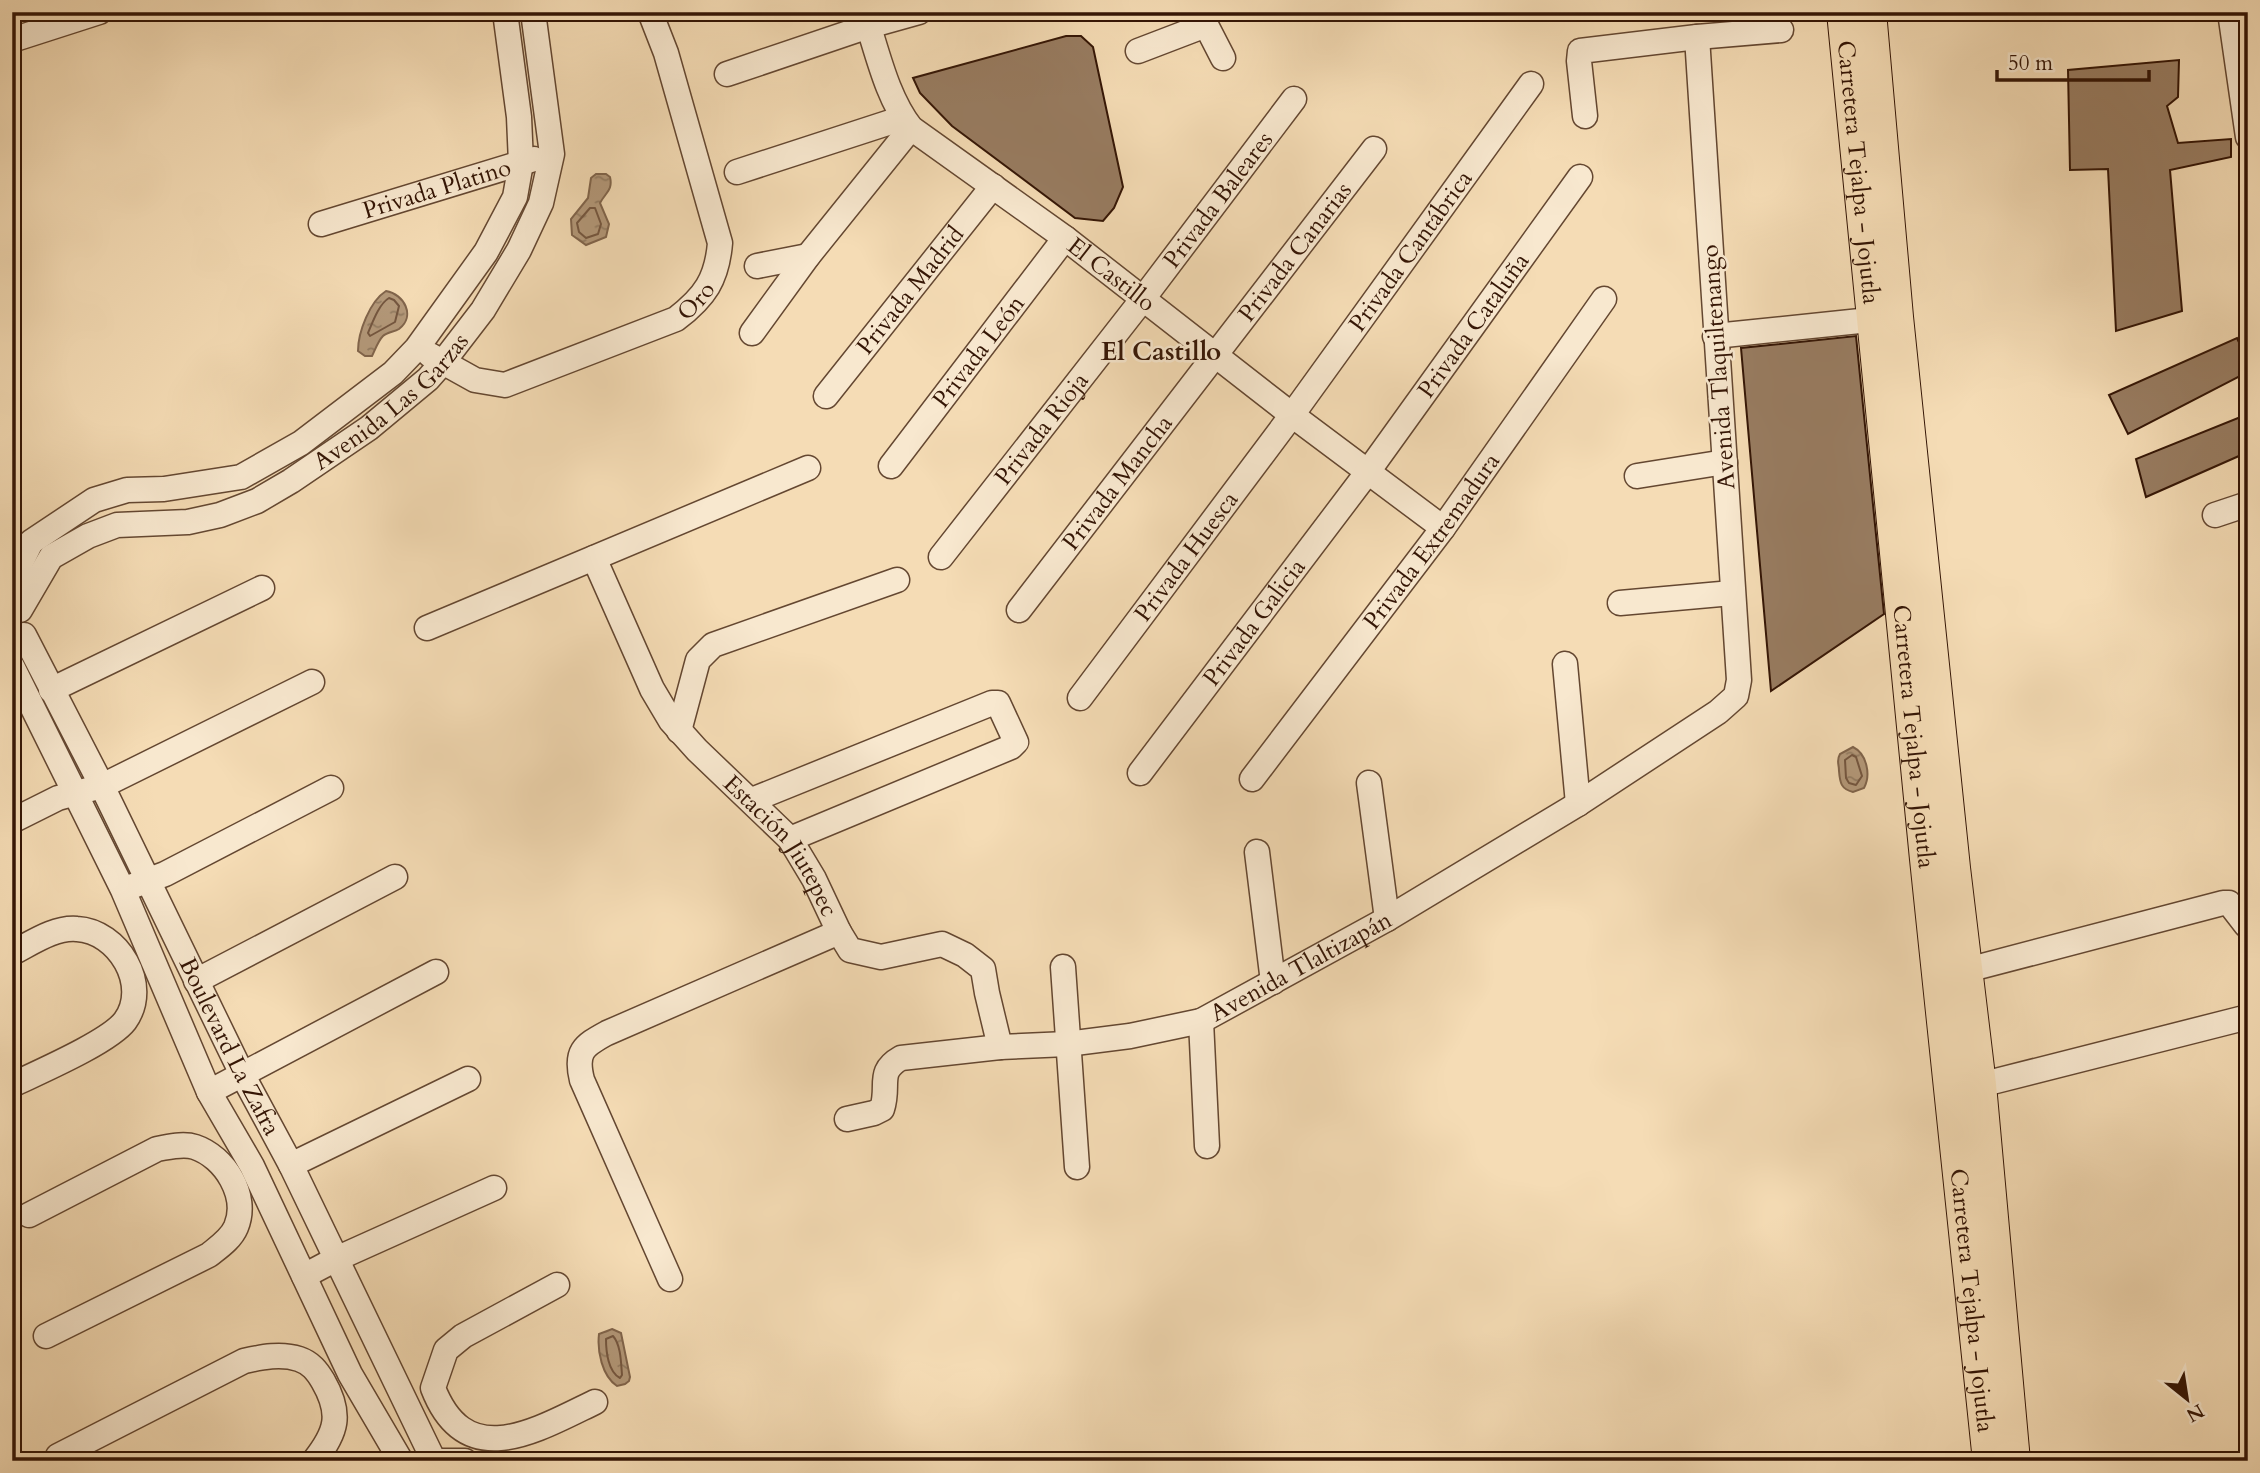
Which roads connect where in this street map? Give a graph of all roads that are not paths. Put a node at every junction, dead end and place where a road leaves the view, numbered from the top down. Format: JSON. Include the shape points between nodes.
{"nodes":[{"id":1,"x":99,"y":12,"type":"edge"},
{"id":2,"x":505,"y":12,"type":"edge"},
{"id":3,"x":533,"y":12,"type":"edge"},
{"id":4,"x":650,"y":12,"type":"edge"},
{"id":5,"x":919,"y":12,"type":"edge"},
{"id":6,"x":1843,"y":12,"type":"edge"},
{"id":7,"x":1870,"y":12,"type":"edge"},
{"id":8,"x":2230,"y":12,"type":"edge"},
{"id":9,"x":866,"y":19,"type":"edge"},
{"id":10,"x":1204,"y":19,"type":"edge"},
{"id":11,"x":1781,"y":30,"type":"dead end"},
{"id":12,"x":1697,"y":37,"type":"junction"},
{"id":13,"x":12,"y":40,"type":"edge"},
{"id":14,"x":1138,"y":51,"type":"dead end"},
{"id":15,"x":1223,"y":58,"type":"dead end"},
{"id":16,"x":727,"y":74,"type":"dead end"},
{"id":17,"x":1531,"y":84,"type":"dead end"},
{"id":18,"x":1294,"y":99,"type":"dead end"},
{"id":19,"x":1585,"y":116,"type":"dead end"},
{"id":20,"x":907,"y":123,"type":"junction"},
{"id":21,"x":2248,"y":137,"type":"edge"},
{"id":22,"x":1374,"y":149,"type":"dead end"},
{"id":23,"x":552,"y":154,"type":"junction"},
{"id":24,"x":522,"y":163,"type":"junction"},
{"id":25,"x":737,"y":172,"type":"dead end"},
{"id":26,"x":1580,"y":177,"type":"dead end"},
{"id":27,"x":993,"y":186,"type":"junction"},
{"id":28,"x":321,"y":224,"type":"dead end"},
{"id":29,"x":1065,"y":239,"type":"junction"},
{"id":30,"x":808,"y":256,"type":"junction"},
{"id":31,"x":757,"y":266,"type":"dead end"},
{"id":32,"x":1604,"y":299,"type":"dead end"},
{"id":33,"x":1142,"y":300,"type":"junction"},
{"id":34,"x":1885,"y":318,"type":"junction"},
{"id":35,"x":752,"y":333,"type":"dead end"},
{"id":36,"x":1715,"y":336,"type":"junction"},
{"id":37,"x":417,"y":348,"type":"junction"},
{"id":38,"x":1214,"y":356,"type":"junction"},
{"id":39,"x":443,"y":362,"type":"junction"},
{"id":40,"x":826,"y":396,"type":"dead end"},
{"id":41,"x":1292,"y":415,"type":"junction"},
{"id":42,"x":1725,"y":462,"type":"junction"},
{"id":43,"x":891,"y":466,"type":"dead end"},
{"id":44,"x":808,"y":468,"type":"dead end"},
{"id":45,"x":1367,"y":473,"type":"junction"},
{"id":46,"x":1637,"y":476,"type":"dead end"},
{"id":47,"x":2248,"y":504,"type":"edge"},
{"id":48,"x":2216,"y":515,"type":"dead end"},
{"id":49,"x":1443,"y":528,"type":"junction"},
{"id":50,"x":941,"y":557,"type":"dead end"},
{"id":51,"x":594,"y":558,"type":"junction"},
{"id":52,"x":897,"y":580,"type":"dead end"},
{"id":53,"x":12,"y":581,"type":"edge"},
{"id":54,"x":262,"y":588,"type":"dead end"},
{"id":55,"x":1732,"y":593,"type":"junction"},
{"id":56,"x":1620,"y":603,"type":"dead end"},
{"id":57,"x":16,"y":608,"type":"edge"},
{"id":58,"x":1019,"y":610,"type":"dead end"},
{"id":59,"x":427,"y":628,"type":"dead end"},
{"id":60,"x":18,"y":639,"type":"edge"},
{"id":61,"x":1565,"y":664,"type":"dead end"},
{"id":62,"x":12,"y":666,"type":"edge"},
{"id":63,"x":312,"y":682,"type":"dead end"},
{"id":64,"x":51,"y":690,"type":"junction"},
{"id":65,"x":1737,"y":696,"type":"joint"},
{"id":66,"x":1080,"y":698,"type":"dead end"},
{"id":67,"x":679,"y":731,"type":"junction"},
{"id":68,"x":1140,"y":773,"type":"dead end"},
{"id":69,"x":1252,"y":779,"type":"dead end"},
{"id":70,"x":1368,"y":783,"type":"dead end"},
{"id":71,"x":102,"y":786,"type":"junction"},
{"id":72,"x":331,"y":788,"type":"dead end"},
{"id":73,"x":75,"y":794,"type":"junction"},
{"id":74,"x":752,"y":800,"type":"junction"},
{"id":75,"x":1577,"y":804,"type":"junction"},
{"id":76,"x":12,"y":821,"type":"edge"},
{"id":77,"x":790,"y":839,"type":"junction"},
{"id":78,"x":1257,"y":852,"type":"dead end"},
{"id":79,"x":395,"y":877,"type":"dead end"},
{"id":80,"x":146,"y":880,"type":"junction"},
{"id":81,"x":123,"y":890,"type":"junction"},
{"id":82,"x":1387,"y":919,"type":"junction"},
{"id":83,"x":2246,"y":925,"type":"edge"},
{"id":84,"x":839,"y":932,"type":"junction"},
{"id":85,"x":12,"y":953,"type":"edge"},
{"id":86,"x":139,"y":961,"type":"junction"},
{"id":87,"x":1063,"y":967,"type":"dead end"},
{"id":88,"x":1967,"y":970,"type":"junction"},
{"id":89,"x":436,"y":972,"type":"dead end"},
{"id":90,"x":196,"y":981,"type":"junction"},
{"id":91,"x":1273,"y":982,"type":"junction"},
{"id":92,"x":2248,"y":1017,"type":"edge"},
{"id":93,"x":1200,"y":1021,"type":"junction"},
{"id":94,"x":1067,"y":1044,"type":"junction"},
{"id":95,"x":1000,"y":1047,"type":"junction"},
{"id":96,"x":242,"y":1074,"type":"junction"},
{"id":97,"x":468,"y":1079,"type":"dead end"},
{"id":98,"x":12,"y":1085,"type":"edge"},
{"id":99,"x":1980,"y":1085,"type":"junction"},
{"id":100,"x":209,"y":1092,"type":"junction"},
{"id":101,"x":847,"y":1119,"type":"dead end"},
{"id":102,"x":1207,"y":1146,"type":"dead end"},
{"id":103,"x":291,"y":1165,"type":"junction"},
{"id":104,"x":1077,"y":1167,"type":"dead end"},
{"id":105,"x":241,"y":1172,"type":"junction"},
{"id":106,"x":494,"y":1188,"type":"dead end"},
{"id":107,"x":29,"y":1215,"type":"dead end"},
{"id":108,"x":336,"y":1259,"type":"junction"},
{"id":109,"x":304,"y":1276,"type":"junction"},
{"id":110,"x":670,"y":1279,"type":"dead end"},
{"id":111,"x":556,"y":1285,"type":"dead end"},
{"id":112,"x":46,"y":1336,"type":"dead end"},
{"id":113,"x":350,"y":1374,"type":"junction"},
{"id":114,"x":327,"y":1388,"type":"junction"},
{"id":115,"x":594,"y":1402,"type":"dead end"},
{"id":116,"x":440,"y":1405,"type":"junction"},
{"id":117,"x":412,"y":1419,"type":"junction"},
{"id":118,"x":58,"y":1456,"type":"dead end"},
{"id":119,"x":314,"y":1461,"type":"edge"},
{"id":120,"x":401,"y":1461,"type":"edge"},
{"id":121,"x":435,"y":1461,"type":"edge"},
{"id":122,"x":465,"y":1461,"type":"edge"},
{"id":123,"x":1989,"y":1461,"type":"edge"},
{"id":124,"x":2014,"y":1461,"type":"edge"}],
"edges":[{"from":1,"to":13,"type":"street"},
{"from":2,"to":24,"type":"street","name":"Avenida Las Garzas"},
{"from":3,"to":23,"type":"street","name":"Avenida Las Garzas"},
{"from":4,"to":39,"type":"street","name":"Oro","via":[[720,243],[718,265],[709,286],[694,306],[676,319],[505,385],[475,380]]},
{"from":5,"to":9,"type":"street"},
{"from":6,"to":34,"type":"main road","name":"Carretera Tejalpa - Jojutla"},
{"from":7,"to":34,"type":"main road","name":"Carretera Tejalpa - Jojutla"},
{"from":8,"to":21,"type":"street"},
{"from":9,"to":16,"type":"street"},
{"from":9,"to":20,"type":"street"},
{"from":10,"to":14,"type":"street"},
{"from":10,"to":15,"type":"street"},
{"from":11,"to":12,"type":"street"},
{"from":12,"to":19,"type":"street","via":[[1580,51]]},
{"from":12,"to":36,"type":"street","name":"Avenida Tlaquiltenango"},
{"from":17,"to":41,"type":"street","name":"Privada Cantábrica"},
{"from":18,"to":33,"type":"street","name":"Privada Baleares"},
{"from":20,"to":25,"type":"street"},
{"from":20,"to":27,"type":"street","name":"El Castillo"},
{"from":20,"to":30,"type":"street"},
{"from":22,"to":38,"type":"street","name":"Privada Canarias"},
{"from":23,"to":24,"type":"street","name":"Privada Platino"},
{"from":23,"to":39,"type":"street","name":"Avenida Las Garzas","via":[[541,203],[519,250],[483,310]]},
{"from":24,"to":28,"type":"street","name":"Privada Platino"},
{"from":24,"to":37,"type":"street","name":"Avenida Las Garzas","via":[[515,197],[486,252]]},
{"from":26,"to":45,"type":"street","name":"Privada Cataluña"},
{"from":27,"to":29,"type":"street","name":"El Castillo"},
{"from":27,"to":40,"type":"street","name":"Privada Madrid"},
{"from":29,"to":33,"type":"street","name":"El Castillo"},
{"from":29,"to":43,"type":"street","name":"Privada León"},
{"from":30,"to":31,"type":"street"},
{"from":30,"to":35,"type":"street"},
{"from":32,"to":49,"type":"street","name":"Privada Extremadura"},
{"from":33,"to":38,"type":"street","name":"El Castillo"},
{"from":33,"to":50,"type":"street","name":"Privada Rioja"},
{"from":34,"to":36,"type":"street"},
{"from":34,"to":88,"type":"main road","name":"Carretera Tejalpa - Jojutla"},
{"from":34,"to":123,"type":"main road","name":"Carretera Tejalpa - Jojutla"},
{"from":36,"to":42,"type":"street","name":"Avenida Tlaquiltenango"},
{"from":37,"to":39,"type":"street","name":"Oro"},
{"from":37,"to":53,"type":"street","name":"Avenida Las Garzas","via":[[393,373],[302,443],[241,477],[127,490],[94,500],[31,542]]},
{"from":38,"to":41,"type":"street","name":"El Castillo"},
{"from":38,"to":58,"type":"street","name":"Privada Mancha"},
{"from":39,"to":57,"type":"street","name":"Avenida Las Garzas","via":[[369,428],[257,501],[188,522],[117,525],[88,536],[51,557]]},
{"from":41,"to":45,"type":"street","name":"El Castillo"},
{"from":41,"to":66,"type":"street","name":"Privada Huesca"},
{"from":42,"to":46,"type":"street"},
{"from":42,"to":55,"type":"street","name":"Avenida Tlaquiltenango"},
{"from":44,"to":51,"type":"street"},
{"from":45,"to":49,"type":"street","name":"El Castillo"},
{"from":45,"to":68,"type":"street","name":"Privada Galicia"},
{"from":47,"to":48,"type":"street"},
{"from":49,"to":69,"type":"street","name":"Privada Extremadura"},
{"from":51,"to":59,"type":"street"},
{"from":51,"to":67,"type":"street","name":"Estación Jiutepec","via":[[652,689]]},
{"from":52,"to":67,"type":"street","via":[[713,645],[698,660]]},
{"from":54,"to":64,"type":"street"},
{"from":55,"to":56,"type":"street"},
{"from":55,"to":65,"type":"street","name":"Avenida Tlaquiltenango"},
{"from":57,"to":60,"type":"street","name":"Avenida Las Garzas","via":[[26,619]]},
{"from":60,"to":64,"type":"street","name":"Boulevard La Zafra"},
{"from":61,"to":75,"type":"street"},
{"from":62,"to":73,"type":"street","name":"Boulevard La Zafra"},
{"from":63,"to":71,"type":"street"},
{"from":64,"to":71,"type":"street","name":"Boulevard La Zafra"},
{"from":65,"to":75,"type":"street","name":"Avenida Tlaltizapán"},
{"from":67,"to":74,"type":"street","name":"Estación Jiutepec"},
{"from":70,"to":82,"type":"street"},
{"from":71,"to":73,"type":"street"},
{"from":71,"to":80,"type":"street","name":"Boulevard La Zafra"},
{"from":72,"to":80,"type":"street"},
{"from":73,"to":76,"type":"street"},
{"from":73,"to":81,"type":"street","name":"Boulevard La Zafra"},
{"from":74,"to":77,"type":"street","name":"Estación Jiutepec"},
{"from":74,"to":77,"type":"street","via":[[992,703],[1003,710],[1016,742],[1011,747]]},
{"from":75,"to":82,"type":"street","name":"Avenida Tlaltizapán"},
{"from":77,"to":84,"type":"street","name":"Estación Jiutepec"},
{"from":78,"to":91,"type":"street"},
{"from":79,"to":90,"type":"street"},
{"from":80,"to":81,"type":"street"},
{"from":80,"to":90,"type":"street","name":"Boulevard La Zafra"},
{"from":81,"to":86,"type":"street","name":"Boulevard La Zafra"},
{"from":82,"to":91,"type":"street","name":"Avenida Tlaltizapán"},
{"from":83,"to":88,"type":"street","via":[[2229,903],[2223,903]]},
{"from":84,"to":95,"type":"street","name":"Estación Jiutepec","via":[[850,950],[881,957],[942,944],[965,955],[983,969]]},
{"from":84,"to":110,"type":"street","via":[[607,1033],[580,1052],[582,1080]]},
{"from":85,"to":86,"type":"street","via":[[55,931],[76,928],[96,932]]},
{"from":86,"to":98,"type":"street","via":[[125,1021],[108,1036]]},
{"from":86,"to":100,"type":"street","name":"Boulevard La Zafra"},
{"from":87,"to":94,"type":"street"},
{"from":88,"to":99,"type":"main road","name":"Carretera Tejalpa - Jojutla"},
{"from":89,"to":96,"type":"street"},
{"from":90,"to":96,"type":"street","name":"Boulevard La Zafra"},
{"from":91,"to":93,"type":"street","name":"Avenida Tlaltizapán"},
{"from":92,"to":99,"type":"street"},
{"from":93,"to":94,"type":"street","name":"Avenida Tlaltizapán"},
{"from":93,"to":102,"type":"street"},
{"from":94,"to":95,"type":"street","name":"Avenida Tlaltizapán"},
{"from":94,"to":104,"type":"street"},
{"from":95,"to":101,"type":"street","name":"Avenida Tlaltizapán","via":[[901,1058],[889,1065],[882,1108]]},
{"from":96,"to":100,"type":"street"},
{"from":96,"to":103,"type":"street","name":"Boulevard La Zafra"},
{"from":97,"to":103,"type":"street"},
{"from":99,"to":124,"type":"main road","name":"Carretera Tejalpa - Jojutla"},
{"from":100,"to":105,"type":"street","name":"Boulevard La Zafra"},
{"from":103,"to":108,"type":"street","name":"Boulevard La Zafra"},
{"from":105,"to":107,"type":"street","via":[[193,1146],[157,1149]]},
{"from":105,"to":109,"type":"street","name":"Boulevard La Zafra"},
{"from":105,"to":112,"type":"street","via":[[236,1228],[224,1244]]},
{"from":106,"to":108,"type":"street"},
{"from":108,"to":109,"type":"street"},
{"from":108,"to":117,"type":"street","name":"Boulevard La Zafra"},
{"from":109,"to":113,"type":"street","name":"Boulevard La Zafra"},
{"from":111,"to":116,"type":"street","via":[[446,1350],[433,1388]]},
{"from":113,"to":114,"type":"street"},
{"from":113,"to":120,"type":"street","name":"Boulevard La Zafra"},
{"from":114,"to":118,"type":"street","via":[[316,1368],[299,1359],[264,1356],[244,1361]]},
{"from":114,"to":119,"type":"street","via":[[335,1420],[330,1440]]},
{"from":115,"to":116,"type":"street","via":[[526,1435],[502,1441],[456,1427]]},
{"from":116,"to":117,"type":"street"},
{"from":117,"to":121,"type":"street","name":"Boulevard La Zafra"},
{"from":121,"to":122,"type":"street"}]}
